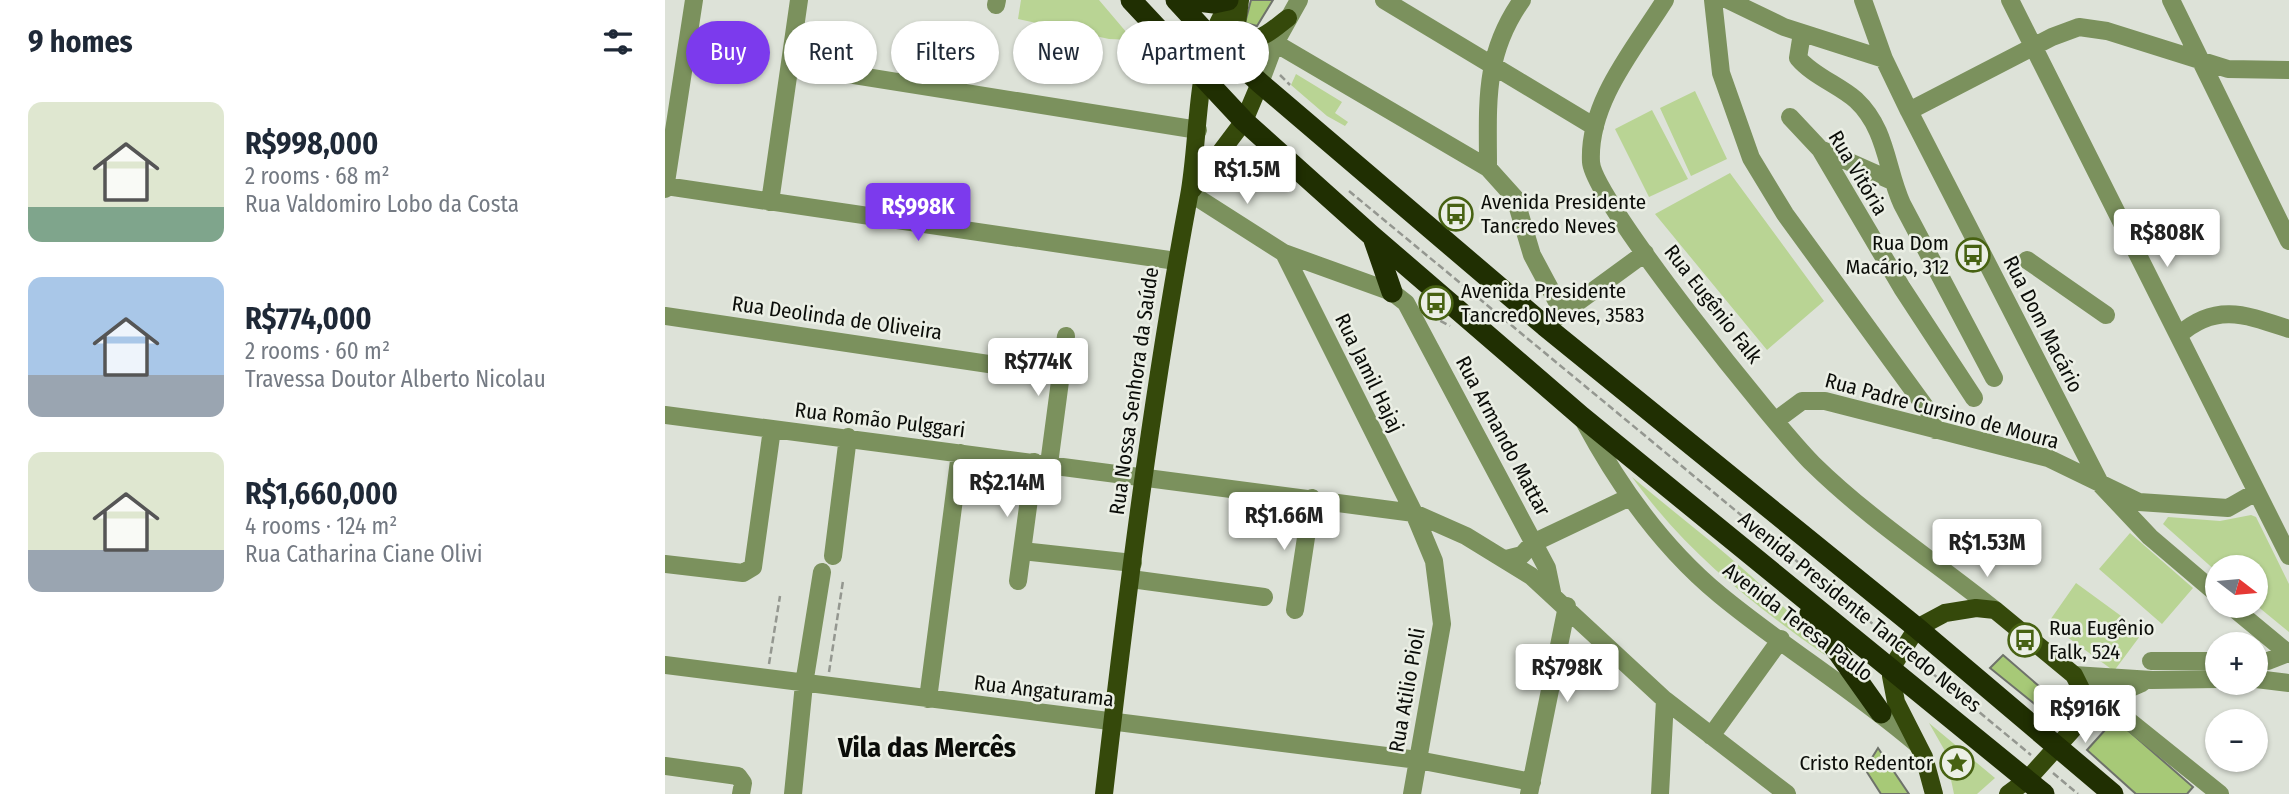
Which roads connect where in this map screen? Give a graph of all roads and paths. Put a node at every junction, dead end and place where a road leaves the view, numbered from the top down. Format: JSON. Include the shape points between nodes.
{"nodes":[{"id":1,"x":694,"y":0,"type":"edge"},
{"id":2,"x":799,"y":0,"type":"edge"},
{"id":3,"x":1131,"y":0,"type":"edge"},
{"id":4,"x":1176,"y":0,"type":"edge"},
{"id":5,"x":1189,"y":0,"type":"edge"},
{"id":6,"x":1229,"y":0,"type":"edge"},
{"id":7,"x":1240,"y":0,"type":"edge"},
{"id":8,"x":1299,"y":0,"type":"edge"},
{"id":9,"x":1384,"y":0,"type":"edge"},
{"id":10,"x":1522,"y":0,"type":"edge"},
{"id":11,"x":1665,"y":0,"type":"edge"},
{"id":12,"x":1713,"y":0,"type":"edge"},
{"id":13,"x":1728,"y":0,"type":"edge"},
{"id":14,"x":1863,"y":0,"type":"edge"},
{"id":15,"x":2010,"y":0,"type":"edge"},
{"id":16,"x":2171,"y":0,"type":"edge"},
{"id":17,"x":1288,"y":18,"type":"junction"},
{"id":18,"x":796,"y":21,"type":"edge"},
{"id":19,"x":1150,"y":21,"type":"edge"},
{"id":20,"x":1195,"y":21,"type":"edge"},
{"id":21,"x":1220,"y":21,"type":"edge"},
{"id":22,"x":1801,"y":33,"type":"junction"},
{"id":23,"x":1275,"y":43,"type":"junction"},
{"id":24,"x":2033,"y":47,"type":"junction"},
{"id":25,"x":1269,"y":59,"type":"edge"},
{"id":26,"x":1884,"y":59,"type":"junction"},
{"id":27,"x":2199,"y":60,"type":"junction"},
{"id":28,"x":1492,"y":65,"type":"junction"},
{"id":29,"x":2289,"y":70,"type":"edge"},
{"id":30,"x":877,"y":79,"type":"edge"},
{"id":31,"x":788,"y":84,"type":"edge"},
{"id":32,"x":1203,"y":84,"type":"edge"},
{"id":33,"x":1209,"y":84,"type":"edge"},
{"id":34,"x":1260,"y":84,"type":"edge"},
{"id":35,"x":1261,"y":84,"type":"edge"},
{"id":36,"x":1909,"y":111,"type":"junction"},
{"id":37,"x":1790,"y":117,"type":"dead end"},
{"id":38,"x":1244,"y":121,"type":"junction"},
{"id":39,"x":1595,"y":127,"type":"junction"},
{"id":40,"x":1198,"y":130,"type":"junction"},
{"id":41,"x":1820,"y":149,"type":"junction"},
{"id":42,"x":1489,"y":168,"type":"junction"},
{"id":43,"x":1890,"y":180,"type":"junction"},
{"id":44,"x":1341,"y":184,"type":"dead end"},
{"id":45,"x":665,"y":187,"type":"edge"},
{"id":46,"x":1190,"y":192,"type":"junction"},
{"id":47,"x":770,"y":202,"type":"junction"},
{"id":48,"x":1371,"y":235,"type":"junction"},
{"id":49,"x":2289,"y":241,"type":"edge"},
{"id":50,"x":1284,"y":253,"type":"junction"},
{"id":51,"x":1645,"y":253,"type":"junction"},
{"id":52,"x":2027,"y":260,"type":"dead end"},
{"id":53,"x":1176,"y":261,"type":"junction"},
{"id":54,"x":1399,"y":298,"type":"junction"},
{"id":55,"x":1563,"y":313,"type":"junction"},
{"id":56,"x":2106,"y":315,"type":"dead end"},
{"id":57,"x":665,"y":316,"type":"edge"},
{"id":58,"x":1545,"y":326,"type":"junction"},
{"id":59,"x":2289,"y":329,"type":"edge"},
{"id":60,"x":2179,"y":335,"type":"junction"},
{"id":61,"x":1066,"y":336,"type":"dead end"},
{"id":62,"x":1002,"y":366,"type":"dead end"},
{"id":63,"x":1994,"y":378,"type":"dead end"},
{"id":64,"x":1975,"y":398,"type":"dead end"},
{"id":65,"x":665,"y":415,"type":"edge"},
{"id":66,"x":1582,"y":417,"type":"junction"},
{"id":67,"x":1775,"y":421,"type":"junction"},
{"id":68,"x":772,"y":429,"type":"junction"},
{"id":69,"x":1935,"y":430,"type":"junction"},
{"id":70,"x":848,"y":437,"type":"junction"},
{"id":71,"x":960,"y":453,"type":"junction"},
{"id":72,"x":1042,"y":463,"type":"junction"},
{"id":73,"x":1144,"y":477,"type":"junction"},
{"id":74,"x":2101,"y":485,"type":"junction"},
{"id":75,"x":2256,"y":492,"type":"junction"},
{"id":76,"x":1630,"y":497,"type":"junction"},
{"id":77,"x":1312,"y":498,"type":"junction"},
{"id":78,"x":2174,"y":506,"type":"junction"},
{"id":79,"x":1414,"y":513,"type":"junction"},
{"id":80,"x":2150,"y":537,"type":"junction"},
{"id":81,"x":1533,"y":543,"type":"junction"},
{"id":82,"x":1022,"y":551,"type":"junction"},
{"id":83,"x":833,"y":556,"type":"dead end"},
{"id":84,"x":2289,"y":556,"type":"edge"},
{"id":85,"x":1506,"y":559,"type":"junction"},
{"id":86,"x":665,"y":564,"type":"edge"},
{"id":87,"x":1132,"y":571,"type":"junction"},
{"id":88,"x":822,"y":572,"type":"dead end"},
{"id":89,"x":1955,"y":578,"type":"junction"},
{"id":90,"x":843,"y":581,"type":"dead end"},
{"id":91,"x":1018,"y":581,"type":"dead end"},
{"id":92,"x":2205,"y":583,"type":"edge"},
{"id":93,"x":1795,"y":591,"type":"junction"},
{"id":94,"x":1552,"y":593,"type":"junction"},
{"id":95,"x":780,"y":596,"type":"dead end"},
{"id":96,"x":1263,"y":597,"type":"dead end"},
{"id":97,"x":1567,"y":606,"type":"junction"},
{"id":98,"x":1295,"y":610,"type":"dead end"},
{"id":99,"x":1995,"y":610,"type":"junction"},
{"id":100,"x":1945,"y":613,"type":"junction"},
{"id":101,"x":2245,"y":618,"type":"edge"},
{"id":102,"x":1917,"y":628,"type":"junction"},
{"id":103,"x":1780,"y":639,"type":"junction"},
{"id":104,"x":2289,"y":657,"type":"edge"},
{"id":105,"x":1898,"y":658,"type":"junction"},
{"id":106,"x":2151,"y":661,"type":"dead end"},
{"id":107,"x":2205,"y":661,"type":"edge"},
{"id":108,"x":2268,"y":661,"type":"edge"},
{"id":109,"x":665,"y":665,"type":"edge"},
{"id":110,"x":2268,"y":673,"type":"edge"},
{"id":111,"x":2074,"y":675,"type":"junction"},
{"id":112,"x":767,"y":678,"type":"junction"},
{"id":113,"x":2205,"y":679,"type":"edge"},
{"id":114,"x":2152,"y":680,"type":"junction"},
{"id":115,"x":2268,"y":680,"type":"edge"},
{"id":116,"x":2289,"y":683,"type":"edge"},
{"id":117,"x":804,"y":684,"type":"junction"},
{"id":118,"x":828,"y":686,"type":"junction"},
{"id":119,"x":928,"y":699,"type":"junction"},
{"id":120,"x":1665,"y":700,"type":"junction"},
{"id":121,"x":2103,"y":700,"type":"junction"},
{"id":122,"x":1881,"y":713,"type":"junction"},
{"id":123,"x":2083,"y":718,"type":"junction"},
{"id":124,"x":1113,"y":722,"type":"junction"},
{"id":125,"x":1711,"y":736,"type":"junction"},
{"id":126,"x":1917,"y":744,"type":"junction"},
{"id":127,"x":2057,"y":747,"type":"junction"},
{"id":128,"x":1418,"y":760,"type":"junction"},
{"id":129,"x":2042,"y":764,"type":"junction"},
{"id":130,"x":665,"y":766,"type":"edge"},
{"id":131,"x":1531,"y":788,"type":"edge"},
{"id":132,"x":2040,"y":790,"type":"edge"},
{"id":133,"x":741,"y":794,"type":"edge"},
{"id":134,"x":793,"y":794,"type":"edge"},
{"id":135,"x":1104,"y":794,"type":"edge"},
{"id":136,"x":1412,"y":794,"type":"edge"},
{"id":137,"x":1660,"y":794,"type":"edge"},
{"id":138,"x":1787,"y":794,"type":"edge"},
{"id":139,"x":1934,"y":794,"type":"edge"},
{"id":140,"x":2008,"y":794,"type":"edge"},
{"id":141,"x":2078,"y":794,"type":"edge"},
{"id":142,"x":2113,"y":794,"type":"edge"},
{"id":143,"x":2220,"y":794,"type":"edge"}],
"edges":[{"from":1,"to":45,"type":"street"},
{"from":2,"to":18,"type":"street"},
{"from":3,"to":19,"type":"highway","name":"Avenida Presidente Tancredo Neves"},
{"from":4,"to":20,"type":"highway","name":"Avenida Presidente Tancredo Neves"},
{"from":5,"to":6,"type":"highway"},
{"from":6,"to":21,"type":"main road","name":"Rua Nossa Senhora da Saúde"},
{"from":7,"to":17,"type":"main road","via":[[1236,30],[1245,38],[1257,39]]},
{"from":8,"to":17,"type":"street"},
{"from":9,"to":28,"type":"street"},
{"from":10,"to":28,"type":"street","via":[[1496,45]]},
{"from":11,"to":39,"type":"street","name":"Rua Eugênio Falk","via":[[1612,85]]},
{"from":12,"to":69,"type":"street","via":[[1721,73],[1751,158],[1784,214],[1929,412]]},
{"from":13,"to":22,"type":"street"},
{"from":14,"to":26,"type":"street","name":"Rua Dom Macário"},
{"from":15,"to":24,"type":"street"},
{"from":16,"to":27,"type":"street"},
{"from":17,"to":23,"type":"street"},
{"from":22,"to":26,"type":"street"},
{"from":22,"to":43,"type":"street","via":[[1798,58],[1857,101],[1872,120],[1888,154]]},
{"from":23,"to":25,"type":"street"},
{"from":23,"to":42,"type":"street"},
{"from":24,"to":27,"type":"street","via":[[2070,29],[2085,27]]},
{"from":24,"to":36,"type":"street"},
{"from":24,"to":60,"type":"street"},
{"from":26,"to":36,"type":"street","name":"Rua Dom Macário"},
{"from":27,"to":29,"type":"street","via":[[2228,69]]},
{"from":27,"to":49,"type":"street"},
{"from":28,"to":39,"type":"street"},
{"from":28,"to":42,"type":"street"},
{"from":30,"to":40,"type":"street"},
{"from":31,"to":47,"type":"street"},
{"from":32,"to":40,"type":"main road","name":"Rua Nossa Senhora da Saúde"},
{"from":33,"to":38,"type":"highway","name":"Avenida Presidente Tancredo Neves"},
{"from":34,"to":38,"type":"main road"},
{"from":35,"to":58,"type":"highway","name":"Avenida Presidente Tancredo Neves"},
{"from":36,"to":74,"type":"street","name":"Rua Dom Macário"},
{"from":37,"to":41,"type":"street","name":"Rua Vitória"},
{"from":38,"to":46,"type":"main road"},
{"from":38,"to":48,"type":"highway","name":"Avenida Presidente Tancredo Neves"},
{"from":39,"to":51,"type":"street","name":"Rua Eugênio Falk","via":[[1591,157],[1596,179]]},
{"from":40,"to":46,"type":"main road","name":"Rua Nossa Senhora da Saúde"},
{"from":41,"to":43,"type":"street"},
{"from":41,"to":64,"type":"street","name":"Rua Vitória","via":[[1870,236]]},
{"from":42,"to":55,"type":"street","via":[[1515,198],[1532,255]]},
{"from":43,"to":63,"type":"street"},
{"from":44,"to":105,"type":"path"},
{"from":45,"to":47,"type":"street"},
{"from":46,"to":50,"type":"street"},
{"from":46,"to":53,"type":"main road","name":"Rua Nossa Senhora da Saúde"},
{"from":47,"to":53,"type":"street"},
{"from":48,"to":54,"type":"highway"},
{"from":48,"to":66,"type":"highway","name":"Avenida Presidente Tancredo Neves"},
{"from":50,"to":54,"type":"street"},
{"from":50,"to":79,"type":"street","name":"Rua Jamil Hajaj"},
{"from":51,"to":55,"type":"street"},
{"from":51,"to":67,"type":"street","name":"Rua Eugênio Falk"},
{"from":52,"to":56,"type":"street"},
{"from":53,"to":73,"type":"main road","name":"Rua Nossa Senhora da Saúde"},
{"from":54,"to":81,"type":"street","name":"Rua Armando Mattar"},
{"from":55,"to":58,"type":"street"},
{"from":57,"to":62,"type":"street","name":"Rua Deolinda de Oliveira"},
{"from":58,"to":102,"type":"highway","name":"Avenida Presidente Tancredo Neves"},
{"from":59,"to":60,"type":"street","via":[[2246,315],[2215,314],[2192,323]]},
{"from":60,"to":75,"type":"street"},
{"from":61,"to":72,"type":"street"},
{"from":65,"to":68,"type":"street","name":"Rua Romão Pulggari"},
{"from":66,"to":76,"type":"street","name":"Avenida Teresa Paulo"},
{"from":66,"to":93,"type":"highway","name":"Avenida Presidente Tancredo Neves"},
{"from":67,"to":69,"type":"street","name":"Rua Padre Cursino de Moura","via":[[1802,401],[1813,400]]},
{"from":67,"to":89,"type":"street","name":"Rua Eugênio Falk","via":[[1829,479]]},
{"from":68,"to":70,"type":"street","name":"Rua Romão Pulggari"},
{"from":68,"to":86,"type":"street","via":[[753,567],[743,573]]},
{"from":69,"to":74,"type":"street","name":"Rua Padre Cursino de Moura","via":[[2048,458]]},
{"from":70,"to":71,"type":"street","name":"Rua Romão Pulggari"},
{"from":70,"to":83,"type":"street"},
{"from":71,"to":72,"type":"street","name":"Rua Romão Pulggari"},
{"from":71,"to":119,"type":"street"},
{"from":72,"to":73,"type":"street","name":"Rua Romão Pulggari"},
{"from":72,"to":82,"type":"street"},
{"from":73,"to":77,"type":"street","name":"Rua Romão Pulggari"},
{"from":73,"to":87,"type":"main road","name":"Rua Nossa Senhora da Saúde"},
{"from":74,"to":78,"type":"street","name":"Rua Padre Cursino de Moura","via":[[2139,502]]},
{"from":74,"to":80,"type":"street","name":"Rua Dom Macário"},
{"from":75,"to":78,"type":"street","name":"Rua Padre Cursino de Moura","via":[[2228,508]]},
{"from":75,"to":84,"type":"street"},
{"from":76,"to":81,"type":"street"},
{"from":76,"to":103,"type":"street","name":"Avenida Teresa Paulo","via":[[1719,594]]},
{"from":77,"to":79,"type":"street","name":"Rua Romão Pulggari"},
{"from":77,"to":98,"type":"street"},
{"from":78,"to":80,"type":"street","via":[[2155,518]]},
{"from":79,"to":85,"type":"street","name":"Rua Romão Pulggari"},
{"from":79,"to":128,"type":"street","name":"Rua Atilio Pioli","via":[[1434,561],[1442,624]]},
{"from":80,"to":92,"type":"street","name":"Rua Dom Macário"},
{"from":81,"to":85,"type":"street","via":[[1522,555]]},
{"from":81,"to":94,"type":"street","name":"Rua Armando Mattar","via":[[1547,568]]},
{"from":82,"to":87,"type":"street"},
{"from":82,"to":91,"type":"street"},
{"from":85,"to":94,"type":"street","name":"Rua Romão Pulggari"},
{"from":87,"to":96,"type":"street"},
{"from":87,"to":124,"type":"main road","name":"Rua Nossa Senhora da Saúde"},
{"from":88,"to":117,"type":"street"},
{"from":89,"to":99,"type":"street","name":"Rua Eugênio Falk"},
{"from":89,"to":100,"type":"street","via":[[1962,598]]},
{"from":90,"to":118,"type":"path"},
{"from":93,"to":105,"type":"highway","name":"Avenida Presidente Tancredo Neves"},
{"from":93,"to":122,"type":"highway"},
{"from":94,"to":97,"type":"street","name":"Rua Romão Pulggari"},
{"from":95,"to":112,"type":"path"},
{"from":97,"to":120,"type":"street","name":"Rua Romão Pulggari"},
{"from":97,"to":131,"type":"street"},
{"from":99,"to":100,"type":"main road"},
{"from":99,"to":111,"type":"main road","name":"Rua Eugênio Falk"},
{"from":100,"to":102,"type":"main road"},
{"from":101,"to":104,"type":"street"},
{"from":102,"to":105,"type":"main road"},
{"from":102,"to":127,"type":"highway","name":"Avenida Presidente Tancredo Neves"},
{"from":103,"to":122,"type":"street","name":"Avenida Teresa Paulo"},
{"from":103,"to":125,"type":"street"},
{"from":104,"to":108,"type":"street"},
{"from":104,"to":110,"type":"street"},
{"from":105,"to":126,"type":"main road","via":[[1896,702]]},
{"from":105,"to":129,"type":"path"},
{"from":105,"to":132,"type":"highway","name":"Avenida Presidente Tancredo Neves"},
{"from":106,"to":107,"type":"street"},
{"from":109,"to":112,"type":"street","name":"Rua Angaturama"},
{"from":111,"to":114,"type":"street"},
{"from":111,"to":123,"type":"main road","via":[[2084,695]]},
{"from":112,"to":117,"type":"street","name":"Rua Angaturama"},
{"from":113,"to":114,"type":"street"},
{"from":114,"to":121,"type":"street"},
{"from":115,"to":116,"type":"street"},
{"from":117,"to":118,"type":"street","name":"Rua Angaturama"},
{"from":117,"to":134,"type":"street"},
{"from":118,"to":119,"type":"street","name":"Rua Angaturama"},
{"from":119,"to":124,"type":"street","name":"Rua Angaturama"},
{"from":120,"to":125,"type":"street","name":"Rua Romão Pulggari"},
{"from":120,"to":137,"type":"street"},
{"from":121,"to":123,"type":"street"},
{"from":121,"to":143,"type":"street"},
{"from":122,"to":126,"type":"street","name":"Avenida Teresa Paulo"},
{"from":123,"to":127,"type":"main road"},
{"from":124,"to":128,"type":"street","name":"Rua Angaturama"},
{"from":124,"to":135,"type":"main road","name":"Rua Nossa Senhora da Saúde"},
{"from":125,"to":138,"type":"street","name":"Rua Romão Pulggari"},
{"from":126,"to":139,"type":"main road","name":"Avenida Teresa Paulo"},
{"from":127,"to":129,"type":"main road"},
{"from":127,"to":142,"type":"highway","name":"Avenida Presidente Tancredo Neves"},
{"from":128,"to":131,"type":"street","name":"Rua Angaturama"},
{"from":128,"to":136,"type":"street","name":"Rua Atilio Pioli"},
{"from":129,"to":132,"type":"main road"},
{"from":129,"to":141,"type":"path"},
{"from":130,"to":133,"type":"street","via":[[738,776],[743,783]]},
{"from":132,"to":140,"type":"main road"}]}
